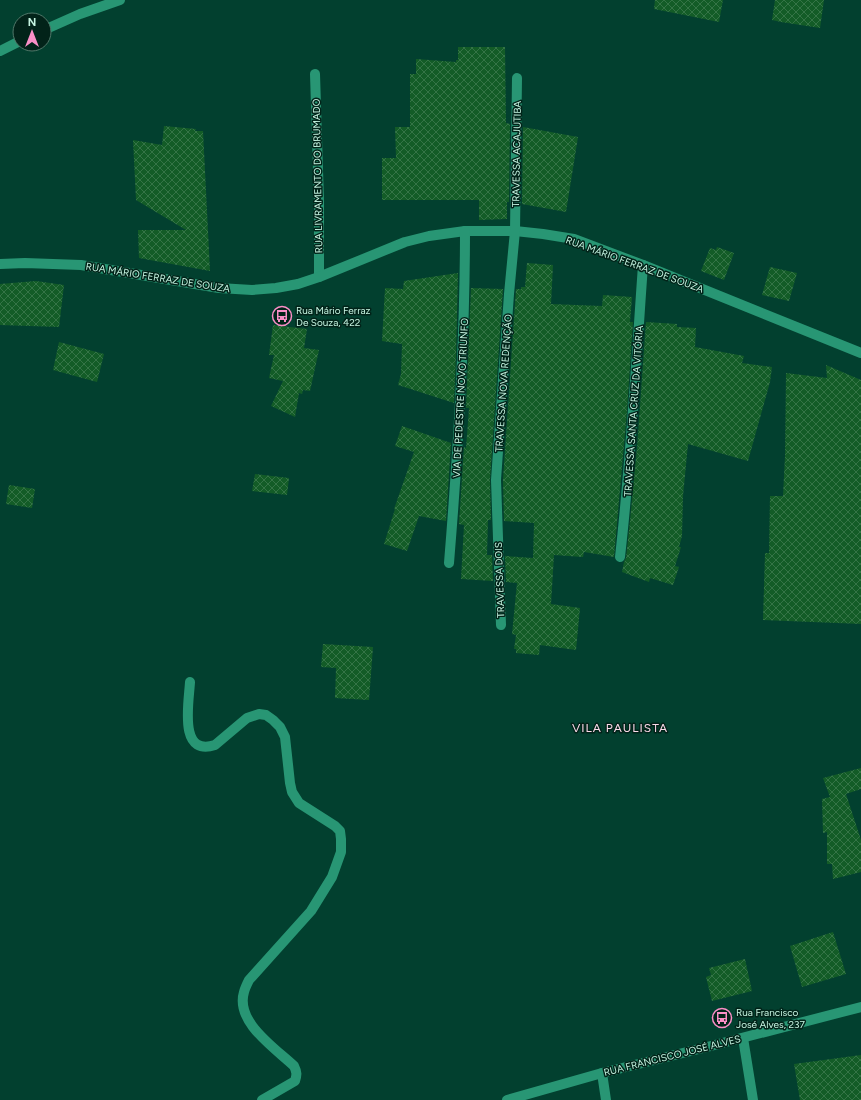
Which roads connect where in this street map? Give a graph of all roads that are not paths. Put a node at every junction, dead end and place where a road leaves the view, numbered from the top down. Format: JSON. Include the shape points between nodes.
{"nodes":[{"id":1,"x":120,"y":0,"type":"edge"},
{"id":2,"x":52,"y":26,"type":"edge"},
{"id":3,"x":12,"y":45,"type":"edge"},
{"id":4,"x":0,"y":51,"type":"edge"},
{"id":5,"x":315,"y":74,"type":"dead end"},
{"id":6,"x":517,"y":78,"type":"dead end"},
{"id":7,"x":465,"y":231,"type":"junction"},
{"id":8,"x":516,"y":231,"type":"junction"},
{"id":9,"x":0,"y":264,"type":"edge"},
{"id":10,"x":643,"y":265,"type":"junction"},
{"id":11,"x":319,"y":277,"type":"junction"},
{"id":12,"x":861,"y":353,"type":"edge"},
{"id":13,"x":498,"y":535,"type":"joint"},
{"id":14,"x":620,"y":557,"type":"dead end"},
{"id":15,"x":449,"y":564,"type":"dead end"},
{"id":16,"x":501,"y":625,"type":"dead end"},
{"id":17,"x":190,"y":682,"type":"dead end"},
{"id":18,"x":861,"y":1007,"type":"edge"},
{"id":19,"x":743,"y":1038,"type":"junction"},
{"id":20,"x":602,"y":1073,"type":"junction"},
{"id":21,"x":262,"y":1100,"type":"edge"},
{"id":22,"x":507,"y":1100,"type":"edge"},
{"id":23,"x":606,"y":1100,"type":"edge"},
{"id":24,"x":753,"y":1100,"type":"edge"}],
"edges":[{"from":1,"to":2,"type":"street"},
{"from":3,"to":4,"type":"street"},
{"from":5,"to":11,"type":"street","name":"RUA LIVRAMENTO DO BRUMADO"},
{"from":6,"to":8,"type":"street","name":"TRAVESSA ACAJUTIBA"},
{"from":7,"to":8,"type":"street","name":"RUA MÁRIO FERRAZ DE SOUZA"},
{"from":7,"to":11,"type":"street","name":"RUA MÁRIO FERRAZ DE SOUZA","via":[[405,242]]},
{"from":7,"to":15,"type":"street","name":"VIA DE PEDESTRE NOVO TRIUNFO","via":[[456,483]]},
{"from":8,"to":10,"type":"street","name":"RUA MÁRIO FERRAZ DE SOUZA","via":[[574,240]]},
{"from":8,"to":13,"type":"street","name":"TRAVESSA NOVA REDENÇÃO","via":[[507,317],[496,480]]},
{"from":9,"to":11,"type":"street","name":"RUA MÁRIO FERRAZ DE SOUZA","via":[[80,265],[219,288],[252,290],[298,284]]},
{"from":10,"to":12,"type":"street","name":"RUA MÁRIO FERRAZ DE SOUZA"},
{"from":10,"to":14,"type":"street","name":"TRAVESSA SANTA CRUZ DA VITÓRIA","via":[[629,470]]},
{"from":13,"to":16,"type":"street","name":"TRAVESSA DOIS"},
{"from":17,"to":21,"type":"street","via":[[188,723],[189,735],[195,744],[202,747],[215,745],[247,718],[259,714],[266,715],[280,727],[285,737],[290,783],[299,803],[340,831],[341,852],[332,877],[311,911],[249,980],[243,992],[243,1006],[248,1020],[257,1032],[294,1066],[297,1075],[295,1081]]},
{"from":18,"to":19,"type":"street","name":"RUA FRANCISCO JOSÉ ALVES"},
{"from":19,"to":20,"type":"street","name":"RUA FRANCISCO JOSÉ ALVES"},
{"from":19,"to":24,"type":"street"},
{"from":20,"to":22,"type":"street","name":"RUA FRANCISCO JOSÉ ALVES"},
{"from":20,"to":23,"type":"street"}]}
